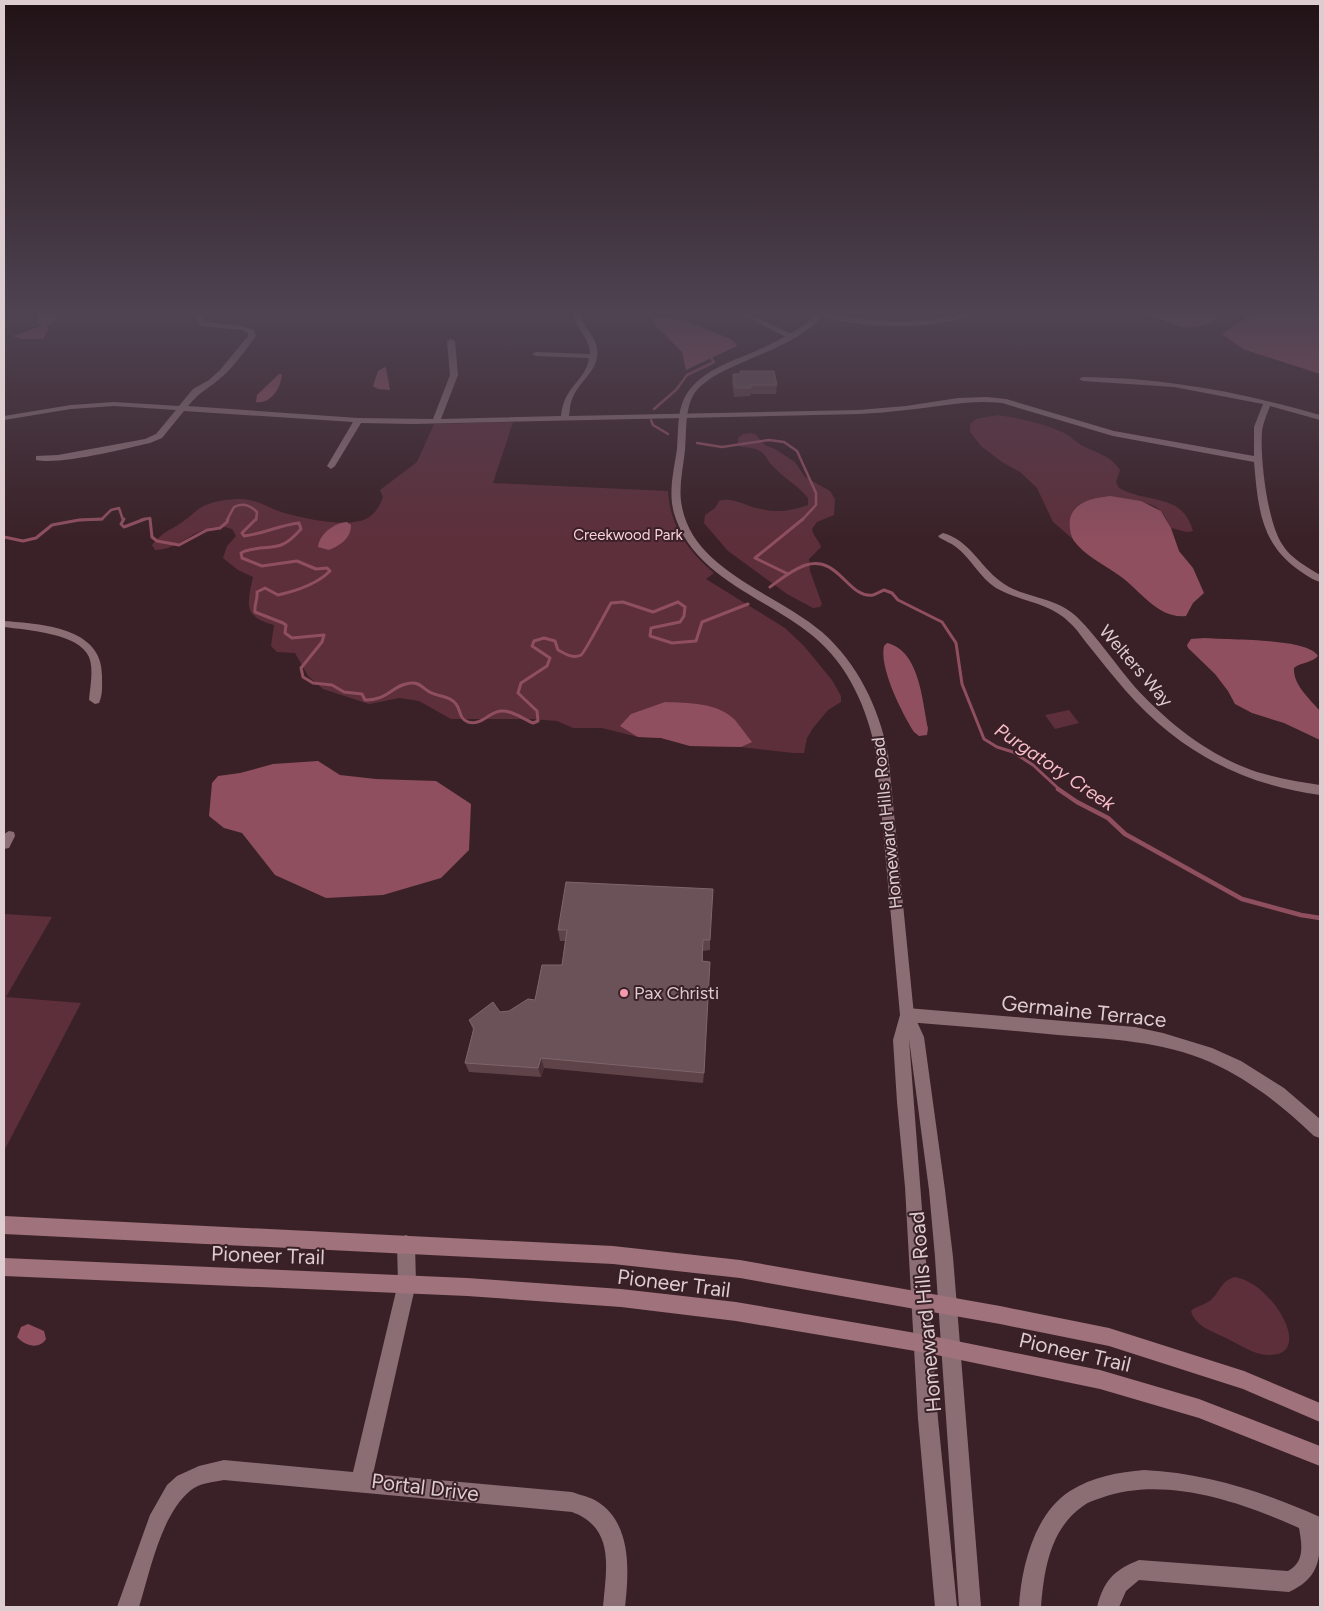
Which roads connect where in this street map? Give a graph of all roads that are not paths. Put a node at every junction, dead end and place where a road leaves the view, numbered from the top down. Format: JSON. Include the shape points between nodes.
{"nodes":[{"id":1,"x":199,"y":389,"type":"edge"},
{"id":2,"x":449,"y":389,"type":"edge"},
{"id":3,"x":572,"y":389,"type":"edge"},
{"id":4,"x":695,"y":389,"type":"edge"},
{"id":5,"x":1211,"y":389,"type":"edge"},
{"id":6,"x":1268,"y":402,"type":"junction"},
{"id":7,"x":180,"y":410,"type":"junction"},
{"id":8,"x":685,"y":416,"type":"junction"},
{"id":9,"x":4,"y":418,"type":"edge"},
{"id":10,"x":565,"y":418,"type":"junction"},
{"id":11,"x":1320,"y":418,"type":"edge"},
{"id":12,"x":358,"y":420,"type":"junction"},
{"id":13,"x":436,"y":421,"type":"junction"},
{"id":14,"x":39,"y":458,"type":"dead end"},
{"id":15,"x":1259,"y":460,"type":"junction"},
{"id":16,"x":331,"y":466,"type":"dead end"},
{"id":17,"x":943,"y":536,"type":"dead end"},
{"id":18,"x":1316,"y":576,"type":"edge"},
{"id":19,"x":1303,"y":580,"type":"dead end"},
{"id":20,"x":4,"y":624,"type":"edge"},
{"id":21,"x":95,"y":700,"type":"dead end"},
{"id":22,"x":1320,"y":790,"type":"edge"},
{"id":23,"x":907,"y":1015,"type":"junction"},
{"id":24,"x":1320,"y":1130,"type":"edge"},
{"id":25,"x":4,"y":1225,"type":"edge"},
{"id":26,"x":406,"y":1244,"type":"junction"},
{"id":27,"x":4,"y":1266,"type":"edge"},
{"id":28,"x":407,"y":1283,"type":"junction"},
{"id":29,"x":920,"y":1300,"type":"junction"},
{"id":30,"x":947,"y":1306,"type":"junction"},
{"id":31,"x":923,"y":1344,"type":"junction"},
{"id":32,"x":950,"y":1349,"type":"junction"},
{"id":33,"x":1320,"y":1413,"type":"edge"},
{"id":34,"x":1320,"y":1456,"type":"edge"},
{"id":35,"x":361,"y":1482,"type":"junction"},
{"id":36,"x":1314,"y":1524,"type":"edge"},
{"id":37,"x":128,"y":1607,"type":"edge"},
{"id":38,"x":614,"y":1607,"type":"edge"},
{"id":39,"x":946,"y":1607,"type":"edge"},
{"id":40,"x":970,"y":1607,"type":"edge"},
{"id":41,"x":1030,"y":1607,"type":"edge"},
{"id":42,"x":1108,"y":1607,"type":"edge"}],
"edges":[{"from":1,"to":7,"type":"street"},
{"from":2,"to":13,"type":"street"},
{"from":3,"to":10,"type":"street"},
{"from":4,"to":8,"type":"street","name":"Homeward Hills Road","via":[[687,399]]},
{"from":5,"to":6,"type":"street"},
{"from":6,"to":11,"type":"street"},
{"from":6,"to":15,"type":"street","via":[[1258,429]]},
{"from":7,"to":9,"type":"street","via":[[123,404],[93,405]]},
{"from":7,"to":12,"type":"street"},
{"from":7,"to":14,"type":"street","via":[[154,439],[58,458]]},
{"from":8,"to":10,"type":"street"},
{"from":8,"to":15,"type":"street","via":[[883,411],[987,399],[1018,404],[1113,433]]},
{"from":8,"to":23,"type":"street","name":"Homeward Hills Road","via":[[676,486],[680,516],[687,532],[729,577],[803,623],[828,643],[861,686],[875,717],[882,753]]},
{"from":10,"to":13,"type":"street"},
{"from":12,"to":13,"type":"street"},
{"from":12,"to":16,"type":"street"},
{"from":15,"to":18,"type":"street","via":[[1271,534],[1288,556]]},
{"from":17,"to":22,"type":"street","name":"Welters Way","via":[[960,545],[997,584],[1051,604],[1074,620],[1153,714],[1196,747],[1249,774]]},
{"from":18,"to":19,"type":"street"},
{"from":20,"to":21,"type":"street","via":[[66,635],[86,646],[96,664]]},
{"from":23,"to":24,"type":"street","name":"Germaine Terrace","via":[[1135,1034],[1171,1040],[1208,1052],[1243,1070],[1280,1093]]},
{"from":23,"to":29,"type":"street","name":"Homeward Hills Road","via":[[901,1040]]},
{"from":23,"to":30,"type":"street","name":"Homeward Hills Road","via":[[916,1037],[924,1094],[937,1190]]},
{"from":25,"to":26,"type":"main road","name":"Pioneer Trail"},
{"from":26,"to":28,"type":"street","name":"Portal Drive"},
{"from":26,"to":29,"type":"main road","name":"Pioneer Trail","via":[[633,1258],[740,1270]]},
{"from":27,"to":28,"type":"main road","name":"Pioneer Trail"},
{"from":28,"to":31,"type":"main road","name":"Pioneer Trail","via":[[624,1298]]},
{"from":28,"to":35,"type":"street","name":"Portal Drive"},
{"from":29,"to":30,"type":"main road","name":"Pioneer Trail"},
{"from":29,"to":31,"type":"street","name":"Homeward Hills Road"},
{"from":30,"to":32,"type":"street","name":"Homeward Hills Road"},
{"from":30,"to":33,"type":"main road","name":"Pioneer Trail","via":[[1109,1337],[1244,1380]]},
{"from":31,"to":32,"type":"main road","name":"Pioneer Trail"},
{"from":31,"to":39,"type":"street","name":"Homeward Hills Road"},
{"from":32,"to":34,"type":"main road","name":"Pioneer Trail","via":[[1058,1369],[1125,1386],[1210,1412]]},
{"from":32,"to":40,"type":"street","name":"Homeward Hills Road"},
{"from":35,"to":37,"type":"street","via":[[224,1470],[205,1473],[183,1484],[165,1504]]},
{"from":35,"to":38,"type":"street","name":"Portal Drive","via":[[572,1502],[592,1509],[607,1526],[616,1549]]},
{"from":36,"to":41,"type":"street","via":[[1238,1494],[1205,1487],[1132,1480],[1101,1485],[1074,1500],[1052,1524],[1038,1553]]},
{"from":36,"to":42,"type":"street","via":[[1310,1564],[1302,1577],[1288,1582],[1139,1570],[1126,1575],[1112,1593]]}]}
